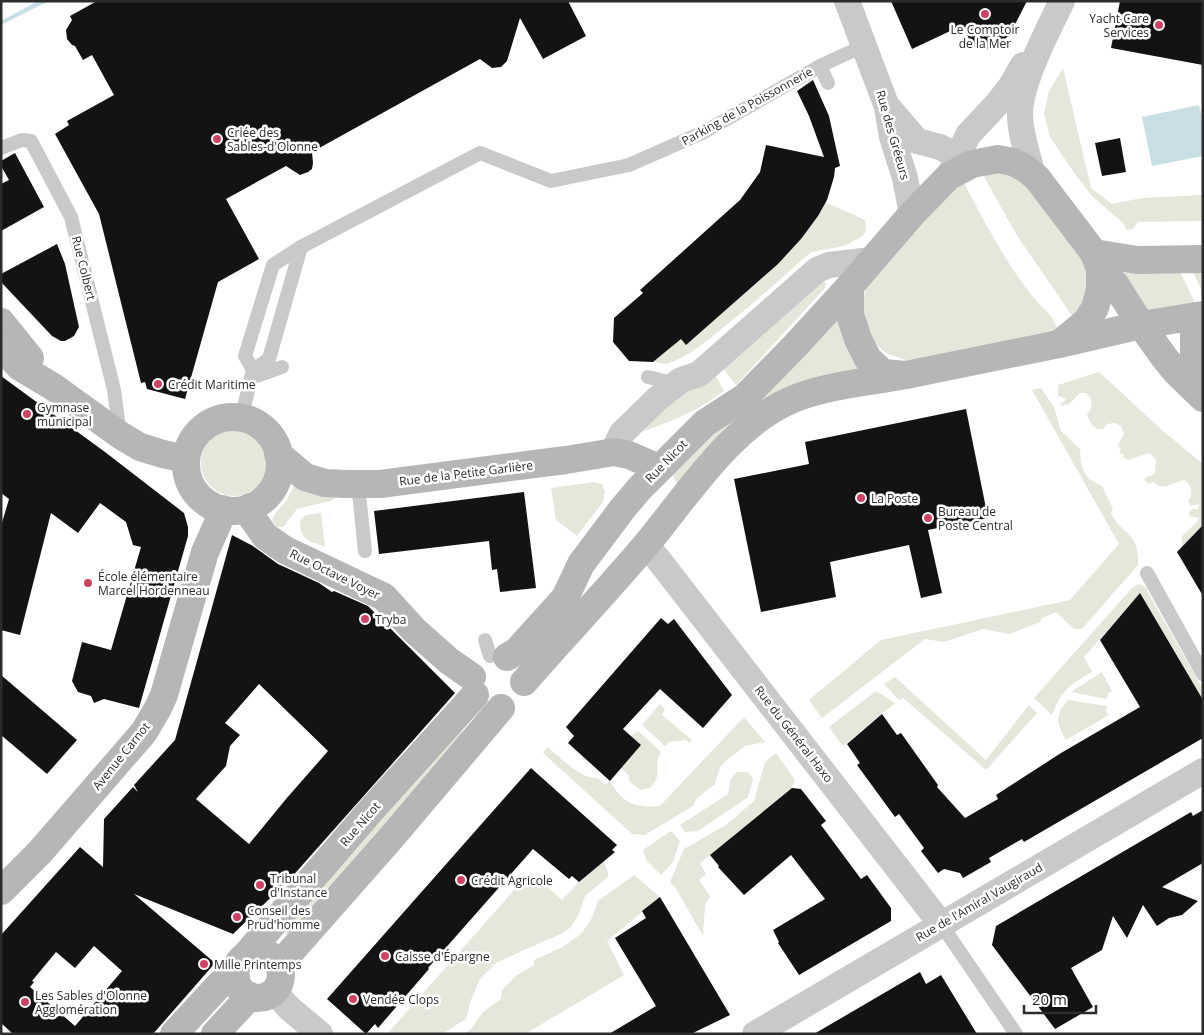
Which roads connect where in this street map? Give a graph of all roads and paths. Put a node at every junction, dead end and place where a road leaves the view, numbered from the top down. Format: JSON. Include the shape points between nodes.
{"nodes":[{"id":1,"x":847,"y":1,"type":"edge"},
{"id":2,"x":1062,"y":1,"type":"edge"},
{"id":3,"x":1044,"y":39,"type":"junction"},
{"id":4,"x":863,"y":46,"type":"junction"},
{"id":5,"x":820,"y":66,"type":"junction"},
{"id":6,"x":828,"y":83,"type":"dead end"},
{"id":7,"x":887,"y":106,"type":"junction"},
{"id":8,"x":1,"y":148,"type":"edge"},
{"id":9,"x":959,"y":165,"type":"junction"},
{"id":10,"x":1033,"y":175,"type":"junction"},
{"id":11,"x":912,"y":214,"type":"junction"},
{"id":12,"x":300,"y":247,"type":"junction"},
{"id":13,"x":872,"y":260,"type":"junction"},
{"id":14,"x":1203,"y":260,"type":"edge"},
{"id":15,"x":1097,"y":261,"type":"junction"},
{"id":16,"x":850,"y":286,"type":"junction"},
{"id":17,"x":1200,"y":315,"type":"edge"},
{"id":18,"x":1,"y":322,"type":"edge"},
{"id":19,"x":1141,"y":325,"type":"junction"},
{"id":20,"x":1059,"y":344,"type":"junction"},
{"id":21,"x":1,"y":347,"type":"edge"},
{"id":22,"x":282,"y":367,"type":"dead end"},
{"id":23,"x":252,"y":374,"type":"junction"},
{"id":24,"x":906,"y":375,"type":"junction"},
{"id":25,"x":648,"y":377,"type":"dead end"},
{"id":26,"x":676,"y":384,"type":"junction"},
{"id":27,"x":55,"y":388,"type":"junction"},
{"id":28,"x":1203,"y":397,"type":"edge"},
{"id":29,"x":243,"y":418,"type":"junction"},
{"id":30,"x":120,"y":435,"type":"junction"},
{"id":31,"x":614,"y":452,"type":"junction"},
{"id":32,"x":278,"y":454,"type":"junction"},
{"id":33,"x":186,"y":460,"type":"junction"},
{"id":34,"x":659,"y":468,"type":"junction"},
{"id":35,"x":358,"y":484,"type":"junction"},
{"id":36,"x":250,"y":507,"type":"junction"},
{"id":37,"x":222,"y":509,"type":"junction"},
{"id":38,"x":646,"y":545,"type":"junction"},
{"id":39,"x":365,"y":551,"type":"dead end"},
{"id":40,"x":1147,"y":573,"type":"dead end"},
{"id":41,"x":611,"y":584,"type":"junction"},
{"id":42,"x":494,"y":651,"type":"junction"},
{"id":43,"x":1203,"y":674,"type":"edge"},
{"id":44,"x":524,"y":682,"type":"junction"},
{"id":45,"x":474,"y":686,"type":"junction"},
{"id":46,"x":500,"y":708,"type":"junction"},
{"id":47,"x":1203,"y":771,"type":"edge"},
{"id":48,"x":1,"y":891,"type":"edge"},
{"id":49,"x":941,"y":924,"type":"junction"},
{"id":50,"x":257,"y":977,"type":"junction"},
{"id":51,"x":174,"y":1034,"type":"edge"},
{"id":52,"x":215,"y":1034,"type":"edge"},
{"id":53,"x":320,"y":1034,"type":"edge"},
{"id":54,"x":755,"y":1034,"type":"edge"},
{"id":55,"x":1016,"y":1034,"type":"edge"}],
"edges":[{"from":1,"to":4,"type":"street","name":"Rue des Gréeurs"},
{"from":2,"to":3,"type":"street"},
{"from":3,"to":9,"type":"street","via":[[997,104],[968,135]]},
{"from":3,"to":10,"type":"street","via":[[1021,104],[1021,125]]},
{"from":4,"to":5,"type":"lane","name":"Parking de la Poissonnerie"},
{"from":4,"to":7,"type":"street","name":"Rue des Gréeurs"},
{"from":5,"to":6,"type":"lane"},
{"from":5,"to":12,"type":"lane","name":"Parking de la Poissonnerie","via":[[704,132],[629,166],[551,181],[480,153]]},
{"from":7,"to":9,"type":"street","via":[[917,141],[940,147]]},
{"from":7,"to":11,"type":"street","name":"Rue des Gréeurs"},
{"from":8,"to":30,"type":"lane","name":"Rue Colbert","via":[[22,140],[31,141],[72,217],[114,390]]},
{"from":9,"to":10,"type":"main road","via":[[998,159],[1013,162]]},
{"from":9,"to":11,"type":"main road","name":"Rue Nicot"},
{"from":10,"to":15,"type":"main road"},
{"from":11,"to":13,"type":"main road","name":"Rue Nicot"},
{"from":12,"to":23,"type":"lane","via":[[269,359]]},
{"from":12,"to":23,"type":"lane","name":"Parking de la Poissonnerie","via":[[273,265],[245,356]]},
{"from":13,"to":16,"type":"main road","name":"Rue Nicot"},
{"from":13,"to":26,"type":"street","via":[[829,265],[817,270],[699,374]]},
{"from":14,"to":15,"type":"main road"},
{"from":15,"to":19,"type":"main road"},
{"from":15,"to":20,"type":"main road","via":[[1100,290],[1096,308],[1087,321]]},
{"from":16,"to":24,"type":"main road","via":[[850,315],[868,359],[883,372]]},
{"from":16,"to":34,"type":"main road","name":"Rue Nicot","via":[[745,397],[705,422]]},
{"from":17,"to":19,"type":"main road"},
{"from":17,"to":28,"type":"main road","via":[[1194,334],[1194,361]]},
{"from":18,"to":27,"type":"main road"},
{"from":19,"to":20,"type":"main road"},
{"from":19,"to":28,"type":"main road","via":[[1176,372]]},
{"from":20,"to":24,"type":"main road"},
{"from":21,"to":27,"type":"main road","via":[[20,367]]},
{"from":22,"to":23,"type":"lane"},
{"from":23,"to":29,"type":"lane"},
{"from":24,"to":38,"type":"main road","via":[[812,393],[762,416],[733,439]]},
{"from":25,"to":26,"type":"lane"},
{"from":26,"to":31,"type":"street","via":[[631,423]]},
{"from":27,"to":30,"type":"main road"},
{"from":29,"to":32,"type":"main road","via":[[270,435]]},
{"from":29,"to":33,"type":"main road","via":[[224,418],[205,426],[192,441]]},
{"from":30,"to":33,"type":"main road","via":[[140,447]]},
{"from":31,"to":34,"type":"main road","name":"Rue de la Petite Garlière"},
{"from":31,"to":35,"type":"main road","name":"Rue de la Petite Garlière","via":[[380,484]]},
{"from":32,"to":35,"type":"main road","name":"Rue de la Petite Garlière","via":[[305,477],[326,483]]},
{"from":32,"to":36,"type":"main road","via":[[280,463],[276,482],[266,497]]},
{"from":33,"to":37,"type":"main road","via":[[192,487],[205,501]]},
{"from":34,"to":41,"type":"main road","via":[[666,488],[663,500],[620,551]]},
{"from":34,"to":42,"type":"main road","name":"Rue Nicot","via":[[623,508],[587,557],[565,598],[517,651]]},
{"from":35,"to":39,"type":"lane"},
{"from":36,"to":37,"type":"main road"},
{"from":36,"to":45,"type":"main road","name":"Rue Octave Voyer","via":[[253,520],[265,536],[285,550],[384,597]]},
{"from":37,"to":48,"type":"main road","name":"Avenue Carnot","via":[[205,552],[158,708],[144,732],[40,852]]},
{"from":38,"to":41,"type":"main road"},
{"from":38,"to":49,"type":"street","name":"Rue du Général Haxo"},
{"from":40,"to":43,"type":"lane"},
{"from":41,"to":44,"type":"main road"},
{"from":42,"to":44,"type":"main road","via":[[518,664]]},
{"from":42,"to":45,"type":"main road","via":[[478,664]]},
{"from":44,"to":46,"type":"main road","via":[[515,702]]},
{"from":45,"to":46,"type":"main road","via":[[483,703]]},
{"from":45,"to":50,"type":"main road","name":"Rue Nicot","via":[[372,809]]},
{"from":46,"to":50,"type":"main road","name":"Rue Nicot","via":[[391,838]]},
{"from":47,"to":49,"type":"street","name":"Rue de l'Amiral Vaugiraud"},
{"from":49,"to":54,"type":"street","name":"Rue de l'Amiral Vaugiraud"},
{"from":49,"to":55,"type":"lane"},
{"from":50,"to":51,"type":"main road","name":"Rue Nicot","via":[[221,983]]},
{"from":50,"to":52,"type":"main road","name":"Rue Nicot"},
{"from":50,"to":53,"type":"street"}]}
